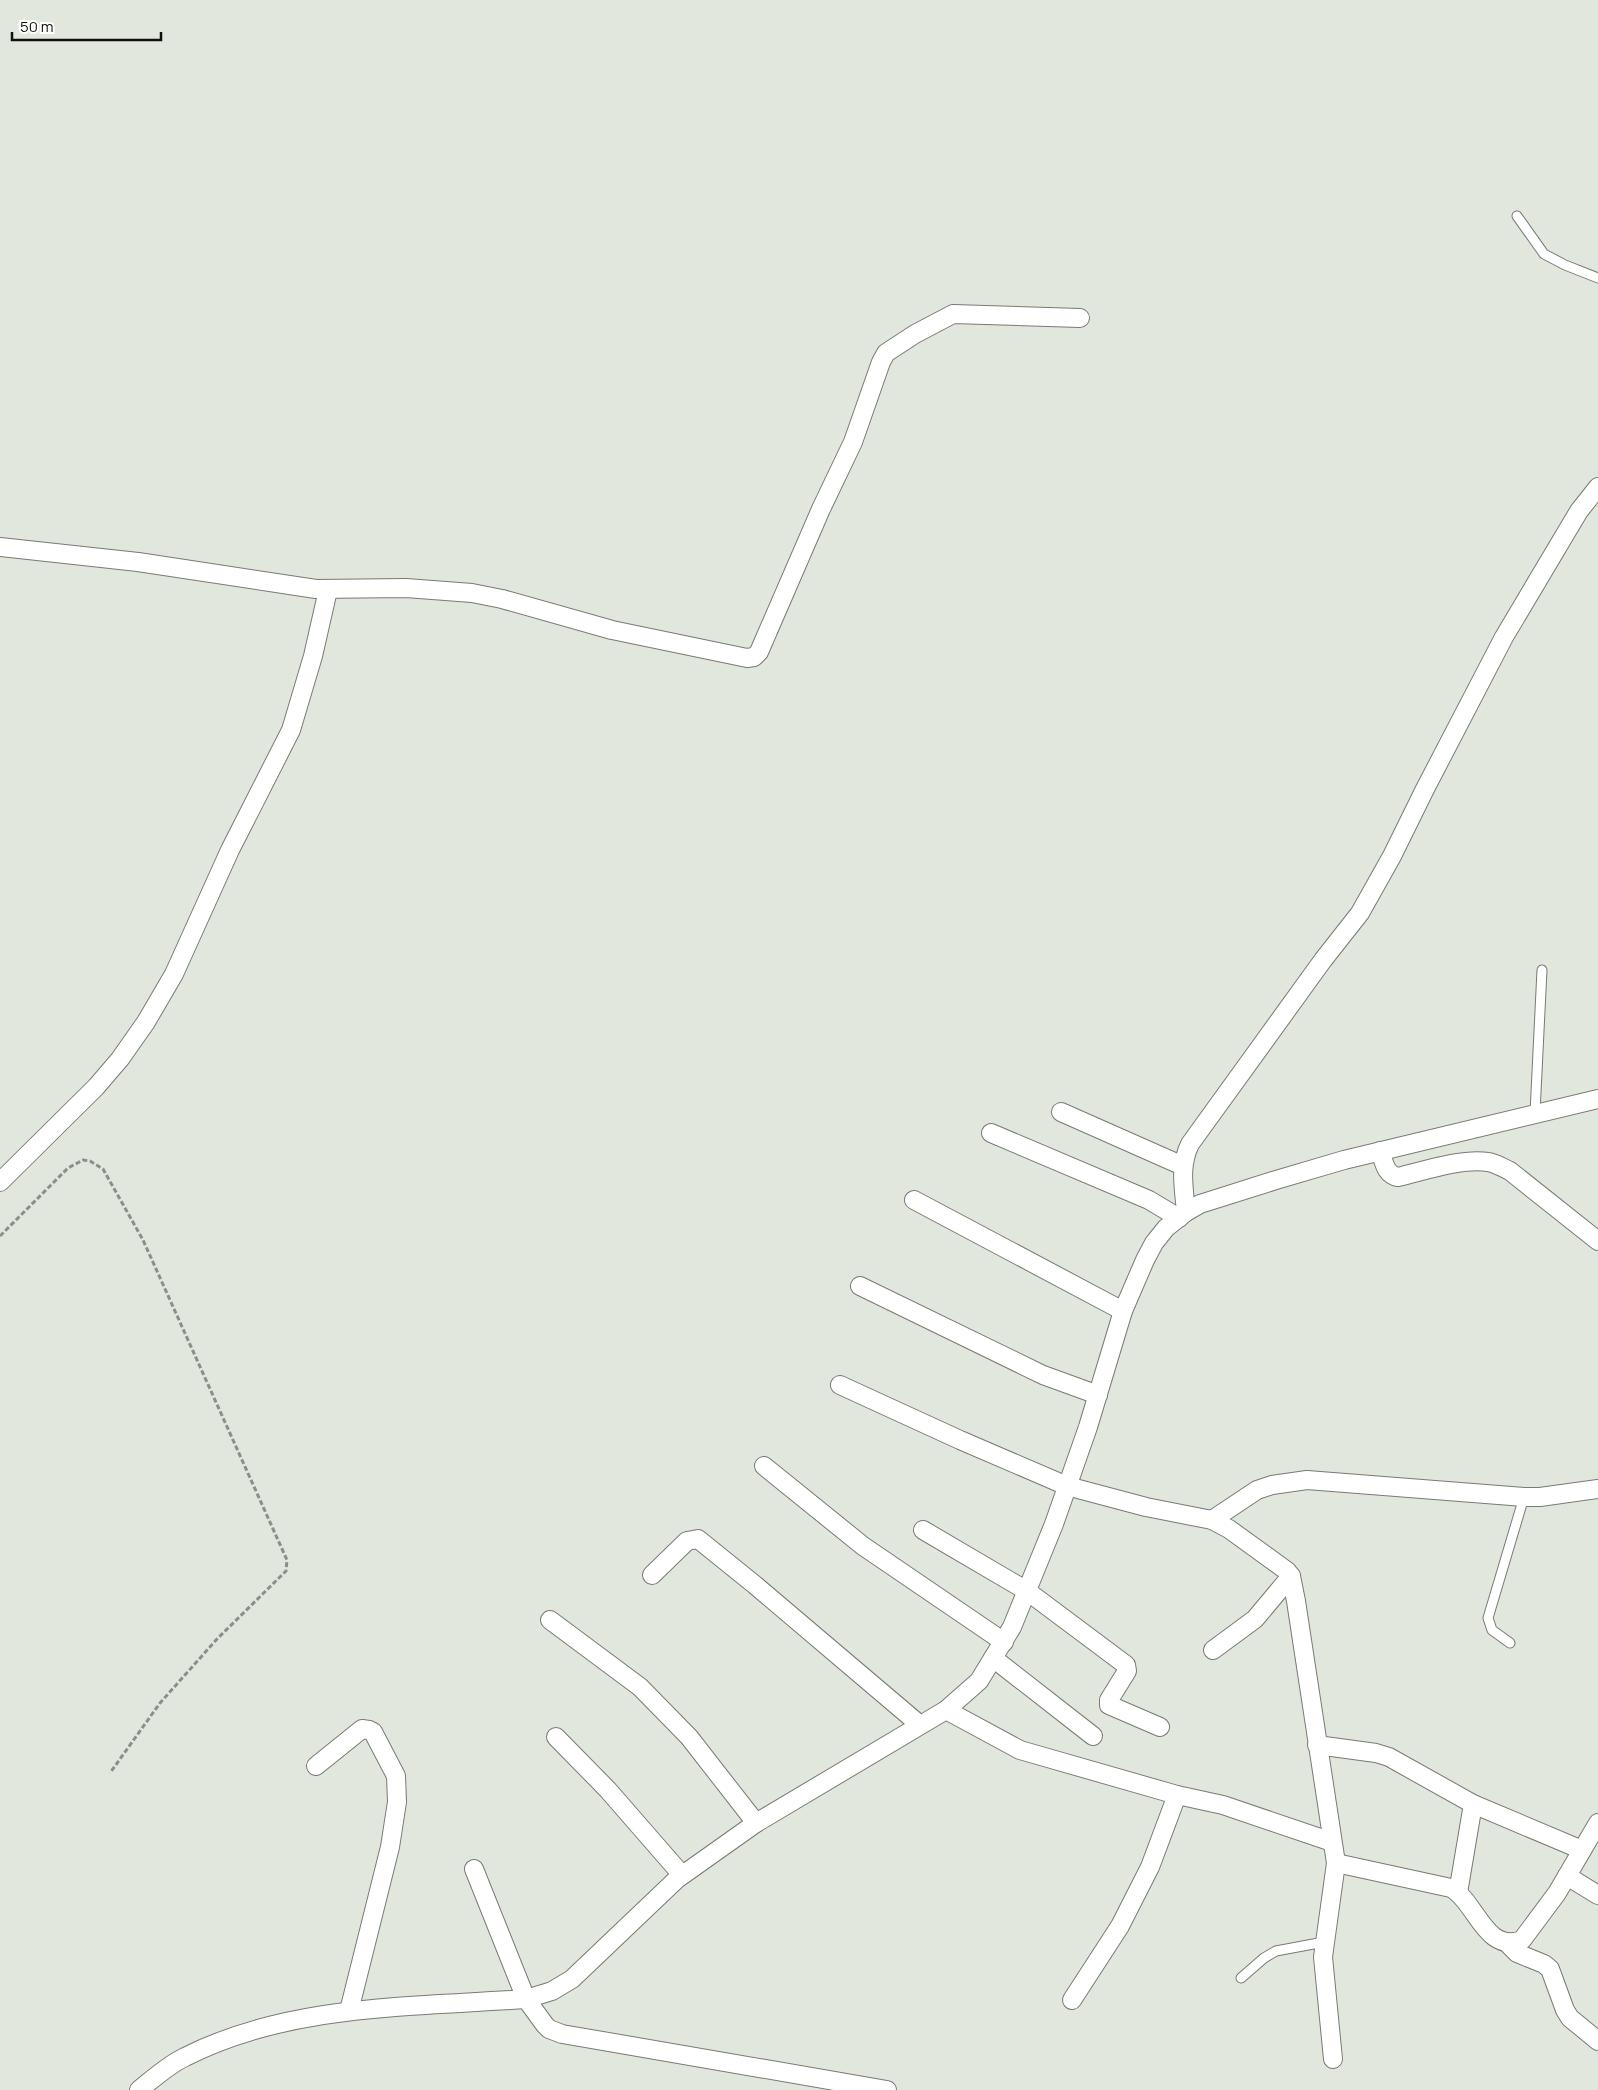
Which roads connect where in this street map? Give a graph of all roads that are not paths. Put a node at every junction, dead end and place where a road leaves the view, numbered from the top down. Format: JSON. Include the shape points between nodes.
{"nodes":[{"id":1,"x":1517,"y":216,"type":"dead end"},
{"id":2,"x":1598,"y":278,"type":"edge"},
{"id":3,"x":1080,"y":318,"type":"dead end"},
{"id":4,"x":1598,"y":487,"type":"edge"},
{"id":5,"x":0,"y":547,"type":"edge"},
{"id":6,"x":328,"y":590,"type":"junction"},
{"id":7,"x":1542,"y":970,"type":"dead end"},
{"id":8,"x":1598,"y":1099,"type":"edge"},
{"id":9,"x":1061,"y":1112,"type":"dead end"},
{"id":10,"x":1535,"y":1113,"type":"junction"},
{"id":11,"x":991,"y":1133,"type":"dead end"},
{"id":12,"x":1380,"y":1151,"type":"junction"},
{"id":13,"x":1183,"y":1166,"type":"junction"},
{"id":14,"x":0,"y":1182,"type":"edge"},
{"id":15,"x":914,"y":1200,"type":"dead end"},
{"id":16,"x":1182,"y":1215,"type":"junction"},
{"id":17,"x":1598,"y":1241,"type":"edge"},
{"id":18,"x":860,"y":1286,"type":"dead end"},
{"id":19,"x":1123,"y":1311,"type":"junction"},
{"id":20,"x":840,"y":1385,"type":"dead end"},
{"id":21,"x":1098,"y":1395,"type":"junction"},
{"id":22,"x":764,"y":1466,"type":"dead end"},
{"id":23,"x":1067,"y":1486,"type":"junction"},
{"id":24,"x":1598,"y":1489,"type":"edge"},
{"id":25,"x":1524,"y":1497,"type":"junction"},
{"id":26,"x":1212,"y":1520,"type":"junction"},
{"id":27,"x":923,"y":1530,"type":"dead end"},
{"id":28,"x":652,"y":1575,"type":"dead end"},
{"id":29,"x":1291,"y":1576,"type":"junction"},
{"id":30,"x":1027,"y":1591,"type":"junction"},
{"id":31,"x":550,"y":1620,"type":"dead end"},
{"id":32,"x":1004,"y":1642,"type":"junction"},
{"id":33,"x":1510,"y":1643,"type":"dead end"},
{"id":34,"x":1213,"y":1650,"type":"dead end"},
{"id":35,"x":993,"y":1658,"type":"junction"},
{"id":36,"x":946,"y":1710,"type":"junction"},
{"id":37,"x":920,"y":1725,"type":"junction"},
{"id":38,"x":1160,"y":1727,"type":"dead end"},
{"id":39,"x":1093,"y":1736,"type":"dead end"},
{"id":40,"x":556,"y":1737,"type":"dead end"},
{"id":41,"x":1317,"y":1745,"type":"junction"},
{"id":42,"x":316,"y":1766,"type":"dead end"},
{"id":43,"x":1177,"y":1795,"type":"junction"},
{"id":44,"x":1473,"y":1804,"type":"junction"},
{"id":45,"x":756,"y":1823,"type":"junction"},
{"id":46,"x":1598,"y":1823,"type":"edge"},
{"id":47,"x":1332,"y":1842,"type":"junction"},
{"id":48,"x":1582,"y":1850,"type":"junction"},
{"id":49,"x":1336,"y":1863,"type":"junction"},
{"id":50,"x":474,"y":1869,"type":"dead end"},
{"id":51,"x":682,"y":1875,"type":"junction"},
{"id":52,"x":1567,"y":1876,"type":"junction"},
{"id":53,"x":1458,"y":1893,"type":"junction"},
{"id":54,"x":1598,"y":1895,"type":"edge"},
{"id":55,"x":1324,"y":1942,"type":"junction"},
{"id":56,"x":1507,"y":1943,"type":"junction"},
{"id":57,"x":1241,"y":1978,"type":"dead end"},
{"id":58,"x":526,"y":1999,"type":"junction"},
{"id":59,"x":1072,"y":2000,"type":"dead end"},
{"id":60,"x":349,"y":2011,"type":"junction"},
{"id":61,"x":1598,"y":2041,"type":"edge"},
{"id":62,"x":1332,"y":2059,"type":"dead end"},
{"id":63,"x":139,"y":2090,"type":"edge"},
{"id":64,"x":887,"y":2090,"type":"edge"}],
"edges":[{"from":1,"to":2,"type":"lane","via":[[1544,254]]},
{"from":3,"to":6,"type":"street","via":[[953,314],[886,353],[853,442],[754,657],[612,630],[472,593],[406,588]]},
{"from":4,"to":13,"type":"street","via":[[1579,511],[1504,637],[1373,892],[1190,1144]]},
{"from":5,"to":6,"type":"street","via":[[138,562]]},
{"from":6,"to":14,"type":"street","via":[[291,730],[230,850],[174,974],[120,1059]]},
{"from":7,"to":10,"type":"lane"},
{"from":8,"to":10,"type":"street"},
{"from":9,"to":13,"type":"street"},
{"from":10,"to":12,"type":"street"},
{"from":11,"to":16,"type":"street"},
{"from":12,"to":16,"type":"street","via":[[1220,1197]]},
{"from":12,"to":17,"type":"street","via":[[1388,1172],[1398,1177],[1458,1164],[1490,1162],[1510,1171]]},
{"from":13,"to":16,"type":"street"},
{"from":15,"to":19,"type":"street"},
{"from":16,"to":19,"type":"street","via":[[1154,1243]]},
{"from":18,"to":21,"type":"street","via":[[1043,1375]]},
{"from":19,"to":21,"type":"street"},
{"from":20,"to":23,"type":"street"},
{"from":21,"to":23,"type":"street"},
{"from":22,"to":32,"type":"street","via":[[863,1546]]},
{"from":23,"to":26,"type":"street"},
{"from":23,"to":30,"type":"street"},
{"from":24,"to":25,"type":"street"},
{"from":25,"to":26,"type":"street","via":[[1307,1480],[1258,1490]]},
{"from":25,"to":33,"type":"lane","via":[[1488,1618],[1492,1630]]},
{"from":26,"to":29,"type":"street","via":[[1230,1529]]},
{"from":27,"to":30,"type":"street"},
{"from":28,"to":37,"type":"street","via":[[687,1541],[698,1540]]},
{"from":29,"to":34,"type":"street","via":[[1255,1619]]},
{"from":29,"to":41,"type":"street"},
{"from":30,"to":32,"type":"street"},
{"from":30,"to":38,"type":"street","via":[[1128,1666],[1109,1705]]},
{"from":31,"to":45,"type":"street","via":[[640,1687],[689,1737]]},
{"from":32,"to":35,"type":"street"},
{"from":35,"to":36,"type":"street","via":[[979,1681]]},
{"from":35,"to":39,"type":"street"},
{"from":36,"to":37,"type":"street"},
{"from":36,"to":43,"type":"street","via":[[1020,1750]]},
{"from":37,"to":45,"type":"street"},
{"from":40,"to":51,"type":"street","via":[[608,1790]]},
{"from":41,"to":44,"type":"street","via":[[1389,1757]]},
{"from":41,"to":47,"type":"street"},
{"from":42,"to":60,"type":"street","via":[[365,1729],[373,1732],[396,1776],[397,1802],[390,1847]]},
{"from":43,"to":47,"type":"street","via":[[1223,1804]]},
{"from":43,"to":59,"type":"street","via":[[1150,1867],[1120,1926]]},
{"from":44,"to":48,"type":"street"},
{"from":44,"to":53,"type":"street"},
{"from":45,"to":51,"type":"street"},
{"from":46,"to":48,"type":"street"},
{"from":47,"to":49,"type":"street"},
{"from":48,"to":52,"type":"street"},
{"from":49,"to":53,"type":"street","via":[[1450,1888]]},
{"from":49,"to":55,"type":"street"},
{"from":50,"to":58,"type":"street"},
{"from":51,"to":58,"type":"street","via":[[572,1979],[552,1991]]},
{"from":52,"to":54,"type":"street"},
{"from":52,"to":56,"type":"street","via":[[1522,1940]]},
{"from":53,"to":56,"type":"street","via":[[1483,1927]]},
{"from":55,"to":57,"type":"lane","via":[[1276,1951]]},
{"from":55,"to":62,"type":"street"},
{"from":56,"to":61,"type":"street","via":[[1517,1953],[1550,1969],[1570,2018]]},
{"from":58,"to":60,"type":"street"},
{"from":58,"to":64,"type":"street","via":[[545,2025],[556,2032]]},
{"from":60,"to":63,"type":"street","via":[[236,2034],[183,2057]]}]}
